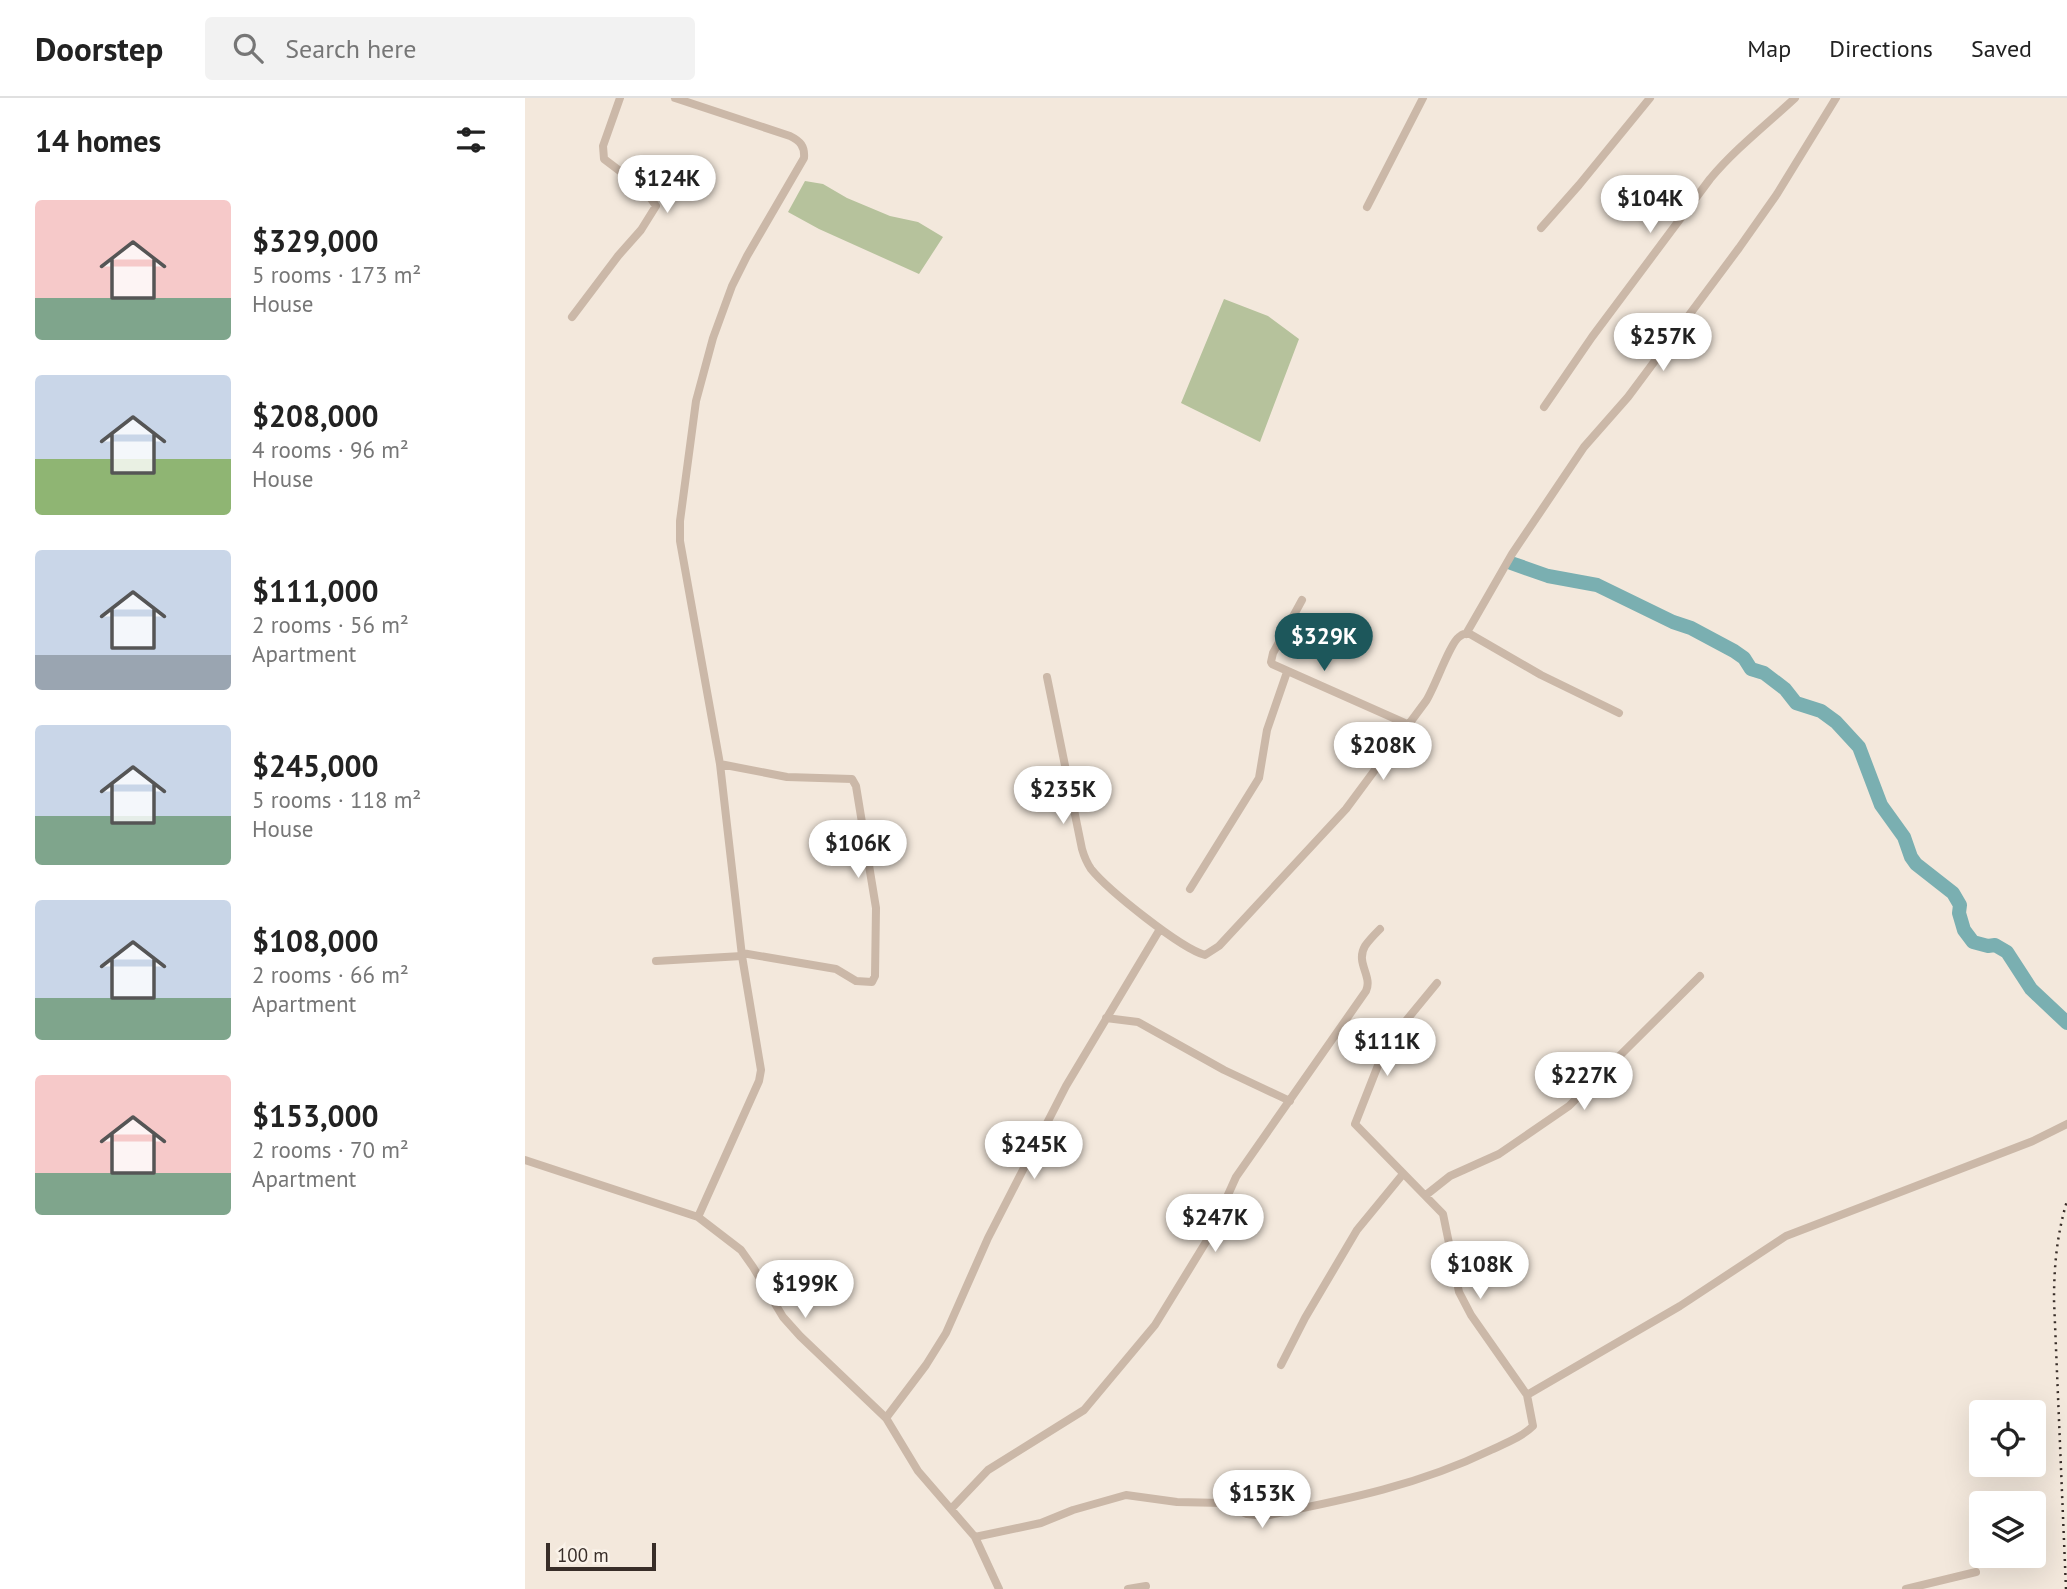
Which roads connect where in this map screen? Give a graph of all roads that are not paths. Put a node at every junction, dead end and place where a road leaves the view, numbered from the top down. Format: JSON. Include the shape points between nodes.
{"nodes":[{"id":1,"x":620,"y":98,"type":"edge"},
{"id":2,"x":675,"y":98,"type":"edge"},
{"id":3,"x":1423,"y":98,"type":"edge"},
{"id":4,"x":1650,"y":98,"type":"edge"},
{"id":5,"x":1795,"y":98,"type":"edge"},
{"id":6,"x":1836,"y":98,"type":"edge"},
{"id":7,"x":1367,"y":207,"type":"dead end"},
{"id":8,"x":1541,"y":228,"type":"dead end"},
{"id":9,"x":572,"y":317,"type":"dead end"},
{"id":10,"x":1544,"y":407,"type":"dead end"},
{"id":11,"x":1302,"y":600,"type":"dead end"},
{"id":12,"x":1466,"y":634,"type":"junction"},
{"id":13,"x":1287,"y":672,"type":"junction"},
{"id":14,"x":1047,"y":677,"type":"dead end"},
{"id":15,"x":1619,"y":713,"type":"dead end"},
{"id":16,"x":1407,"y":724,"type":"junction"},
{"id":17,"x":720,"y":764,"type":"junction"},
{"id":18,"x":1190,"y":889,"type":"dead end"},
{"id":19,"x":1160,"y":929,"type":"junction"},
{"id":20,"x":1380,"y":929,"type":"dead end"},
{"id":21,"x":742,"y":954,"type":"junction"},
{"id":22,"x":656,"y":961,"type":"dead end"},
{"id":23,"x":1700,"y":976,"type":"dead end"},
{"id":24,"x":1437,"y":983,"type":"dead end"},
{"id":25,"x":1106,"y":1018,"type":"junction"},
{"id":26,"x":1290,"y":1101,"type":"junction"},
{"id":27,"x":2067,"y":1124,"type":"edge"},
{"id":28,"x":525,"y":1160,"type":"edge"},
{"id":29,"x":1403,"y":1174,"type":"junction"},
{"id":30,"x":1426,"y":1195,"type":"junction"},
{"id":31,"x":698,"y":1217,"type":"junction"},
{"id":32,"x":1281,"y":1364,"type":"dead end"},
{"id":33,"x":1527,"y":1395,"type":"junction"},
{"id":34,"x":886,"y":1418,"type":"junction"},
{"id":35,"x":951,"y":1509,"type":"junction"},
{"id":36,"x":975,"y":1537,"type":"junction"},
{"id":37,"x":1976,"y":1573,"type":"dead end"},
{"id":38,"x":1146,"y":1586,"type":"dead end"},
{"id":39,"x":999,"y":1589,"type":"edge"},
{"id":40,"x":1128,"y":1589,"type":"edge"},
{"id":41,"x":1906,"y":1589,"type":"edge"}],
"edges":[{"from":1,"to":9,"type":"street","via":[[603,146],[604,159],[645,190],[656,206]]},
{"from":2,"to":17,"type":"street","via":[[790,136],[804,151],[732,285],[713,338],[696,401],[681,504],[680,541]]},
{"from":3,"to":7,"type":"street"},
{"from":4,"to":8,"type":"street"},
{"from":5,"to":10,"type":"street","via":[[1730,155],[1710,179]]},
{"from":6,"to":12,"type":"street","via":[[1739,248],[1628,397],[1584,447],[1512,554]]},
{"from":11,"to":13,"type":"street","via":[[1271,659]]},
{"from":12,"to":15,"type":"street"},
{"from":12,"to":16,"type":"street","via":[[1454,643],[1434,688]]},
{"from":13,"to":16,"type":"street"},
{"from":13,"to":18,"type":"street","via":[[1267,730],[1259,778]]},
{"from":14,"to":19,"type":"street","via":[[1085,858],[1106,884]]},
{"from":16,"to":19,"type":"street","via":[[1341,815],[1213,952],[1200,954]]},
{"from":17,"to":21,"type":"street"},
{"from":17,"to":21,"type":"street","via":[[794,778],[852,779],[875,899],[872,982],[856,981],[836,969]]},
{"from":19,"to":25,"type":"street"},
{"from":20,"to":26,"type":"street","via":[[1362,952],[1369,987]]},
{"from":21,"to":22,"type":"street"},
{"from":21,"to":31,"type":"street","via":[[761,1070]]},
{"from":23,"to":30,"type":"street","via":[[1569,1106],[1499,1154],[1450,1176]]},
{"from":24,"to":29,"type":"street","via":[[1387,1045],[1355,1121]]},
{"from":25,"to":26,"type":"street","via":[[1138,1022]]},
{"from":25,"to":34,"type":"street","via":[[988,1238],[946,1332]]},
{"from":26,"to":35,"type":"street","via":[[1236,1177],[1209,1237],[1155,1325],[1074,1418],[988,1470]]},
{"from":27,"to":33,"type":"street","via":[[2022,1146],[1786,1236],[1681,1306]]},
{"from":28,"to":31,"type":"street"},
{"from":29,"to":30,"type":"street"},
{"from":29,"to":32,"type":"street","via":[[1357,1230]]},
{"from":30,"to":33,"type":"street","via":[[1443,1214],[1459,1292]]},
{"from":31,"to":34,"type":"street","via":[[741,1250],[783,1317]]},
{"from":33,"to":36,"type":"street","via":[[1533,1426],[1526,1433],[1437,1473],[1368,1495],[1264,1516],[1223,1503],[1126,1495],[1041,1524]]},
{"from":34,"to":35,"type":"street","via":[[918,1471]]},
{"from":35,"to":36,"type":"street"},
{"from":36,"to":39,"type":"street"},
{"from":37,"to":41,"type":"street"},
{"from":38,"to":40,"type":"street"}]}
